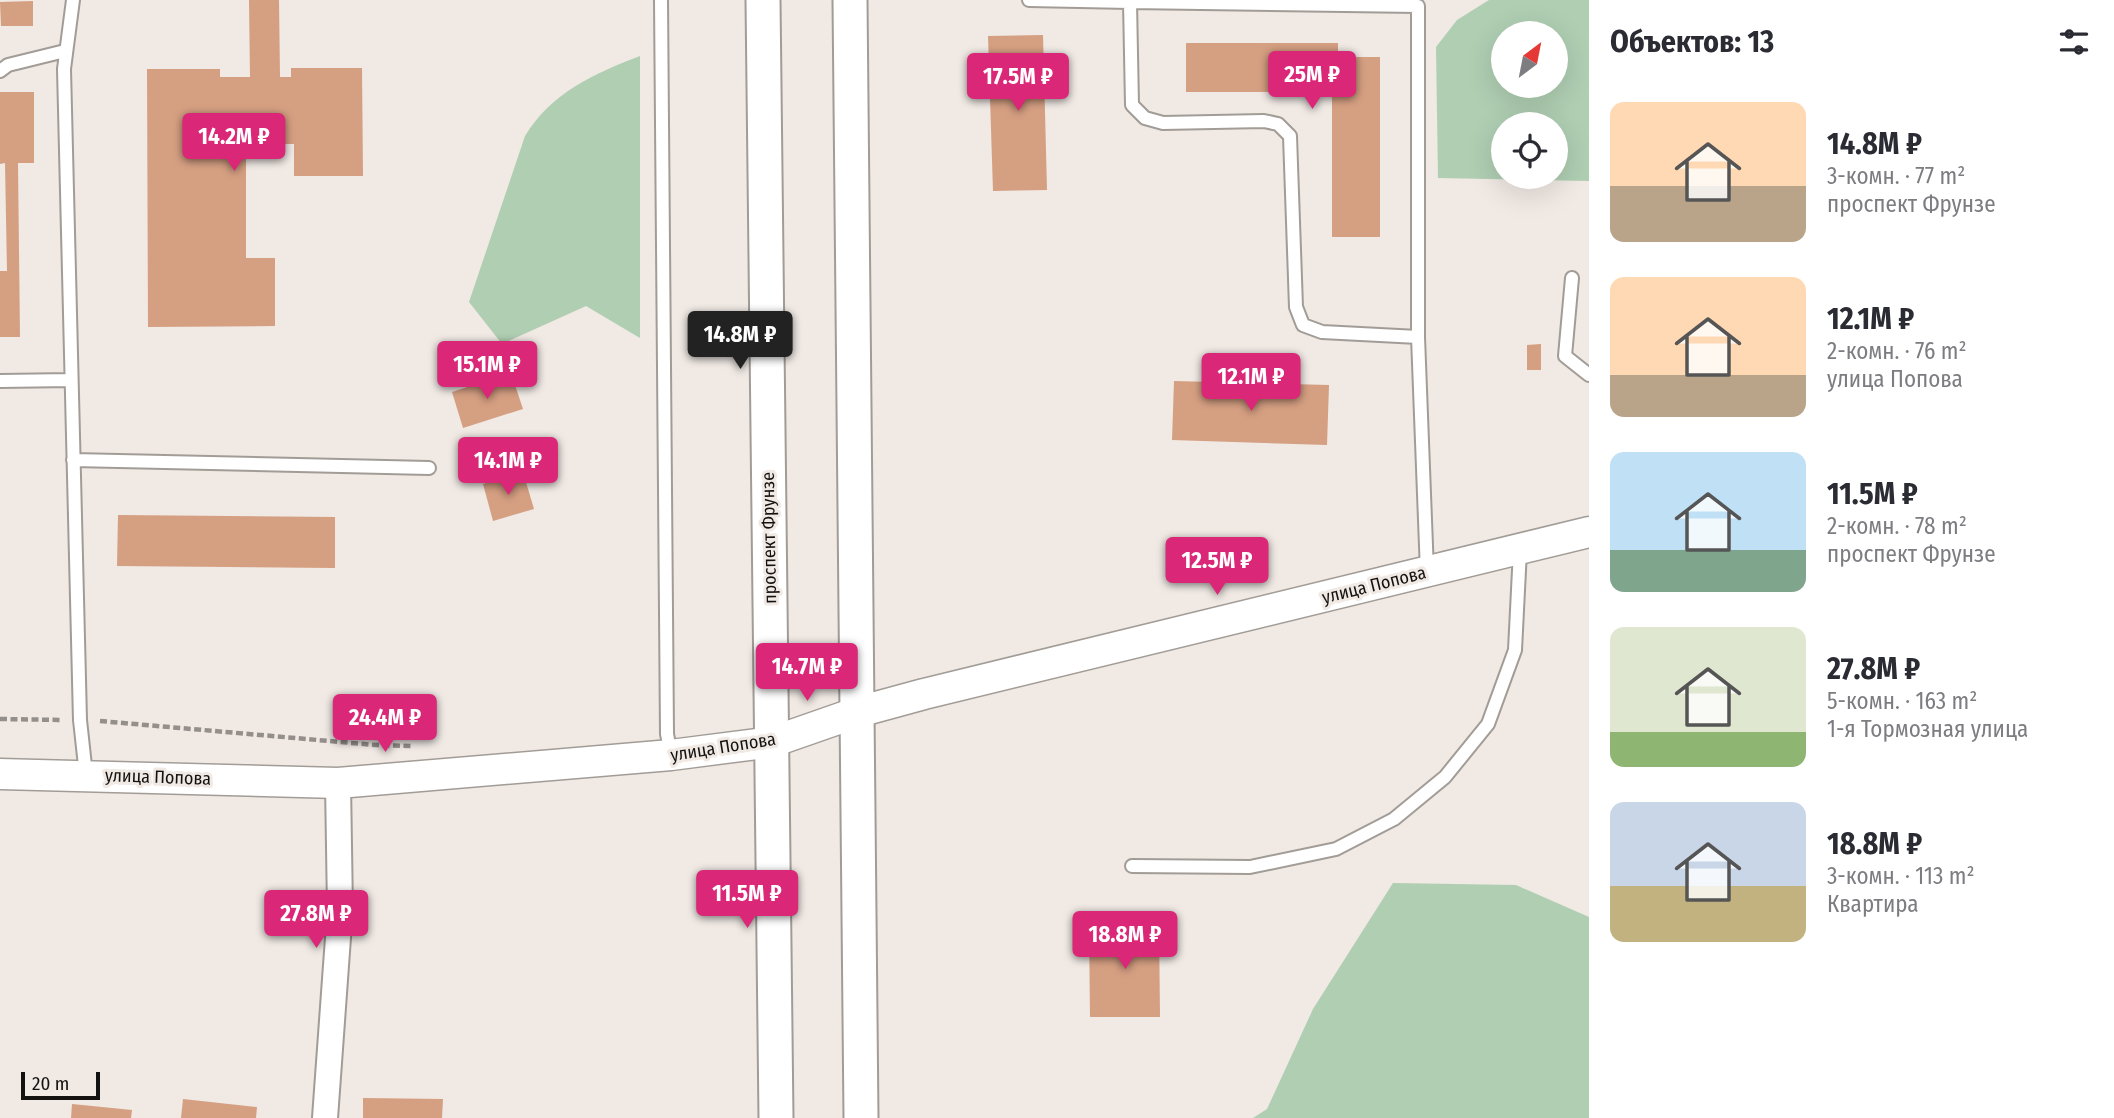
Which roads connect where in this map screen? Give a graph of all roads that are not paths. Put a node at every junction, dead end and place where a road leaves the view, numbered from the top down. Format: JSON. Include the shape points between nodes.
{"nodes":[{"id":1,"x":73,"y":0,"type":"edge"},
{"id":2,"x":662,"y":0,"type":"edge"},
{"id":3,"x":763,"y":0,"type":"edge"},
{"id":4,"x":850,"y":0,"type":"edge"},
{"id":5,"x":1029,"y":0,"type":"edge"},
{"id":6,"x":1130,"y":2,"type":"junction"},
{"id":7,"x":65,"y":51,"type":"junction"},
{"id":8,"x":0,"y":71,"type":"edge"},
{"id":9,"x":1572,"y":278,"type":"dead end"},
{"id":10,"x":1418,"y":337,"type":"junction"},
{"id":11,"x":1589,"y":375,"type":"edge"},
{"id":12,"x":71,"y":380,"type":"junction"},
{"id":13,"x":0,"y":381,"type":"edge"},
{"id":14,"x":73,"y":460,"type":"junction"},
{"id":15,"x":429,"y":468,"type":"dead end"},
{"id":16,"x":1589,"y":532,"type":"edge"},
{"id":17,"x":1520,"y":549,"type":"junction"},
{"id":18,"x":1427,"y":572,"type":"junction"},
{"id":19,"x":858,"y":712,"type":"junction"},
{"id":20,"x":772,"y":742,"type":"junction"},
{"id":21,"x":671,"y":755,"type":"junction"},
{"id":22,"x":0,"y":774,"type":"edge"},
{"id":23,"x":86,"y":775,"type":"junction"},
{"id":24,"x":338,"y":783,"type":"junction"},
{"id":25,"x":1132,"y":866,"type":"dead end"},
{"id":26,"x":326,"y":1118,"type":"edge"},
{"id":27,"x":776,"y":1118,"type":"edge"},
{"id":28,"x":861,"y":1118,"type":"edge"}],
"edges":[{"from":1,"to":7,"type":"lane"},
{"from":2,"to":21,"type":"lane","via":[[667,734]]},
{"from":3,"to":20,"type":"main road","name":"проспект Фрунзе"},
{"from":4,"to":19,"type":"main road"},
{"from":5,"to":6,"type":"lane"},
{"from":6,"to":10,"type":"lane","via":[[1132,104],[1145,118],[1163,123],[1264,121],[1278,124],[1290,136],[1296,307],[1303,325],[1322,332]]},
{"from":6,"to":10,"type":"lane","via":[[1419,6]]},
{"from":7,"to":8,"type":"lane"},
{"from":7,"to":12,"type":"lane"},
{"from":9,"to":11,"type":"lane","via":[[1565,356]]},
{"from":10,"to":18,"type":"lane"},
{"from":12,"to":13,"type":"lane"},
{"from":12,"to":14,"type":"lane"},
{"from":14,"to":15,"type":"lane"},
{"from":14,"to":23,"type":"lane","via":[[80,720]]},
{"from":16,"to":17,"type":"street","name":"улица Попова"},
{"from":17,"to":18,"type":"street","name":"улица Попова"},
{"from":17,"to":25,"type":"lane","via":[[1515,650],[1488,724],[1445,777],[1404,811],[1336,849],[1250,867]]},
{"from":18,"to":19,"type":"street","name":"улица Попова"},
{"from":19,"to":20,"type":"street","name":"улица Попова"},
{"from":19,"to":28,"type":"main road"},
{"from":20,"to":21,"type":"street","name":"улица Попова"},
{"from":20,"to":27,"type":"main road","name":"проспект Фрунзе"},
{"from":21,"to":24,"type":"street","name":"улица Попова"},
{"from":22,"to":23,"type":"street","name":"улица Попова"},
{"from":23,"to":24,"type":"street","name":"улица Попова"},
{"from":24,"to":26,"type":"street","via":[[340,910]]}]}
